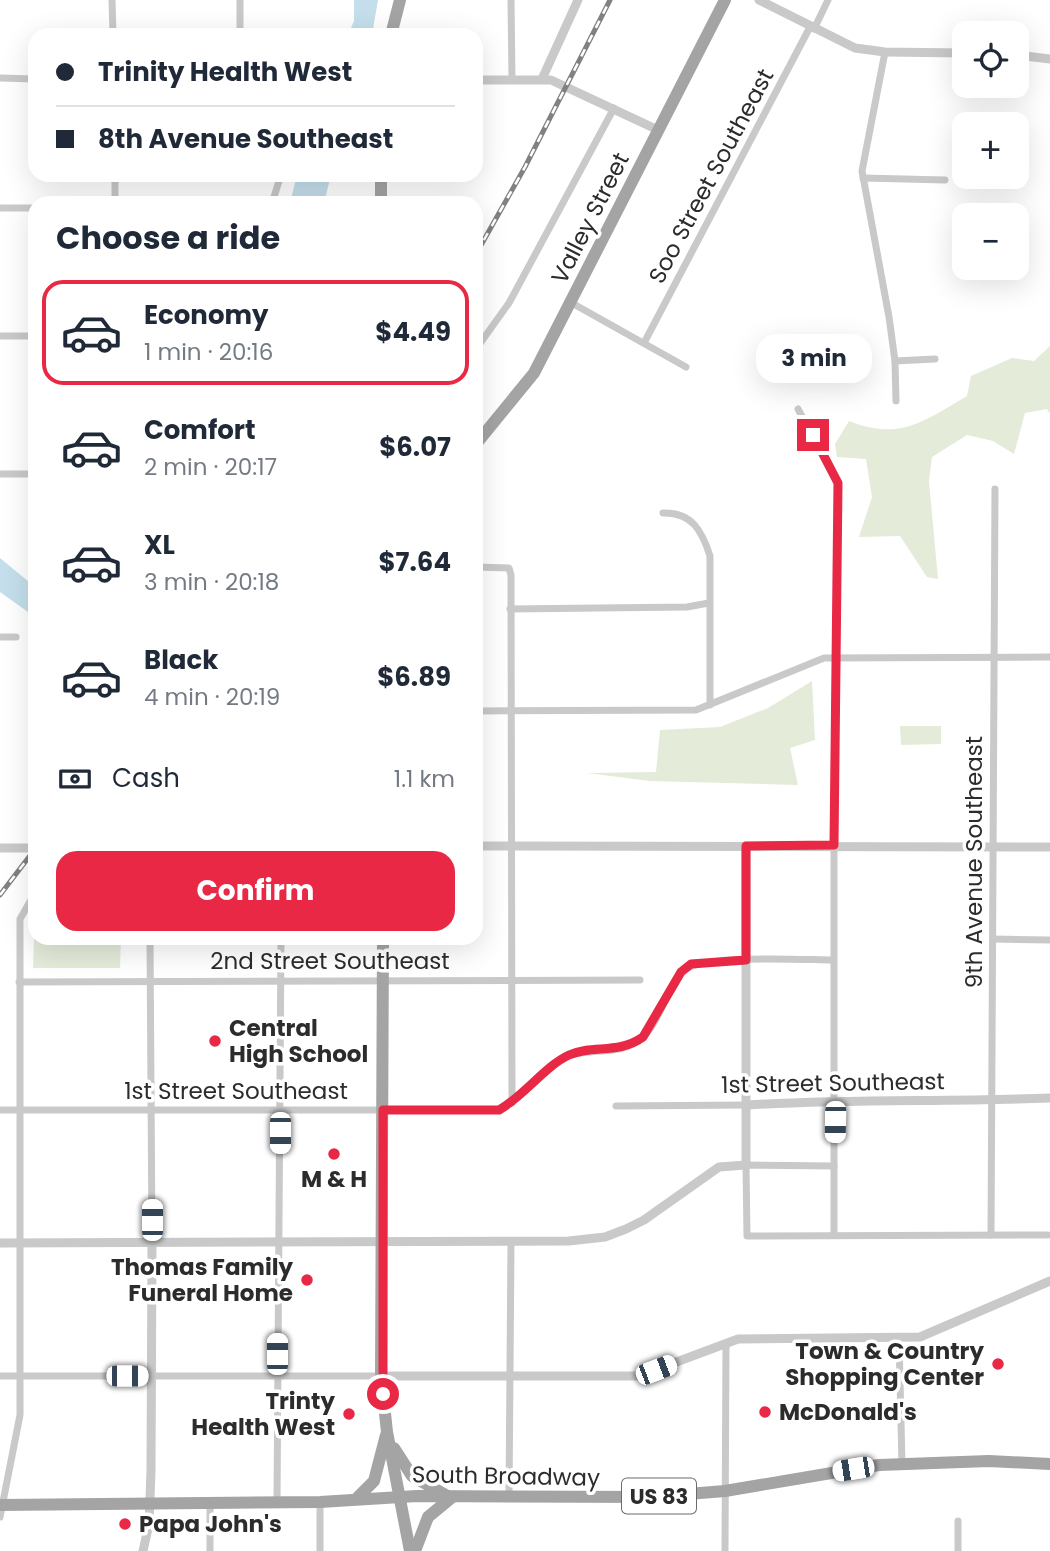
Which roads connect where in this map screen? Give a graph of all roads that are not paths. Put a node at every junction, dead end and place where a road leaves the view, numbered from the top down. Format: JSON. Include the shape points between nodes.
{"nodes":[{"id":1,"x":112,"y":0,"type":"edge"},
{"id":2,"x":240,"y":0,"type":"edge"},
{"id":3,"x":400,"y":0,"type":"edge"},
{"id":4,"x":511,"y":0,"type":"edge"},
{"id":5,"x":578,"y":0,"type":"edge"},
{"id":6,"x":725,"y":0,"type":"edge"},
{"id":7,"x":759,"y":0,"type":"edge"},
{"id":8,"x":828,"y":0,"type":"edge"},
{"id":9,"x":113,"y":28,"type":"edge"},
{"id":10,"x":240,"y":28,"type":"edge"},
{"id":11,"x":393,"y":28,"type":"edge"},
{"id":12,"x":812,"y":28,"type":"junction"},
{"id":13,"x":885,"y":52,"type":"junction"},
{"id":14,"x":952,"y":53,"type":"edge"},
{"id":15,"x":1029,"y":56,"type":"edge"},
{"id":16,"x":1050,"y":59,"type":"edge"},
{"id":17,"x":0,"y":78,"type":"edge"},
{"id":18,"x":28,"y":79,"type":"edge"},
{"id":19,"x":542,"y":79,"type":"junction"},
{"id":20,"x":483,"y":80,"type":"edge"},
{"id":21,"x":512,"y":80,"type":"junction"},
{"id":22,"x":614,"y":108,"type":"junction"},
{"id":23,"x":658,"y":130,"type":"junction"},
{"id":24,"x":863,"y":177,"type":"junction"},
{"id":25,"x":945,"y":180,"type":"dead end"},
{"id":26,"x":0,"y":208,"type":"edge"},
{"id":27,"x":28,"y":208,"type":"edge"},
{"id":28,"x":570,"y":302,"type":"junction"},
{"id":29,"x":0,"y":336,"type":"edge"},
{"id":30,"x":28,"y":336,"type":"edge"},
{"id":31,"x":483,"y":339,"type":"edge"},
{"id":32,"x":644,"y":343,"type":"junction"},
{"id":33,"x":935,"y":359,"type":"dead end"},
{"id":34,"x":895,"y":361,"type":"junction"},
{"id":35,"x":686,"y":367,"type":"dead end"},
{"id":36,"x":896,"y":401,"type":"dead end"},
{"id":37,"x":798,"y":409,"type":"dead end"},
{"id":38,"x":483,"y":435,"type":"edge"},
{"id":39,"x":0,"y":474,"type":"edge"},
{"id":40,"x":28,"y":474,"type":"edge"},
{"id":41,"x":995,"y":489,"type":"dead end"},
{"id":42,"x":663,"y":513,"type":"dead end"},
{"id":43,"x":483,"y":567,"type":"edge"},
{"id":44,"x":709,"y":603,"type":"junction"},
{"id":45,"x":510,"y":608,"type":"junction"},
{"id":46,"x":0,"y":637,"type":"edge"},
{"id":47,"x":16,"y":637,"type":"dead end"},
{"id":48,"x":835,"y":657,"type":"junction"},
{"id":49,"x":992,"y":657,"type":"junction"},
{"id":50,"x":1050,"y":657,"type":"edge"},
{"id":51,"x":710,"y":705,"type":"junction"},
{"id":52,"x":510,"y":710,"type":"junction"},
{"id":53,"x":483,"y":711,"type":"edge"},
{"id":54,"x":834,"y":845,"type":"junction"},
{"id":55,"x":483,"y":846,"type":"edge"},
{"id":56,"x":511,"y":846,"type":"junction"},
{"id":57,"x":746,"y":846,"type":"junction"},
{"id":58,"x":994,"y":846,"type":"junction"},
{"id":59,"x":1050,"y":847,"type":"edge"},
{"id":60,"x":0,"y":848,"type":"edge"},
{"id":61,"x":28,"y":848,"type":"edge"},
{"id":62,"x":28,"y":904,"type":"edge"},
{"id":63,"x":994,"y":939,"type":"junction"},
{"id":64,"x":1050,"y":940,"type":"edge"},
{"id":65,"x":150,"y":945,"type":"edge"},
{"id":66,"x":281,"y":945,"type":"edge"},
{"id":67,"x":383,"y":945,"type":"edge"},
{"id":68,"x":746,"y":960,"type":"junction"},
{"id":69,"x":833,"y":960,"type":"junction"},
{"id":70,"x":281,"y":980,"type":"junction"},
{"id":71,"x":510,"y":980,"type":"junction"},
{"id":72,"x":640,"y":980,"type":"dead end"},
{"id":73,"x":19,"y":982,"type":"junction"},
{"id":74,"x":150,"y":982,"type":"junction"},
{"id":75,"x":383,"y":982,"type":"junction"},
{"id":76,"x":1050,"y":1098,"type":"edge"},
{"id":77,"x":836,"y":1100,"type":"junction"},
{"id":78,"x":992,"y":1101,"type":"junction"},
{"id":79,"x":512,"y":1103,"type":"junction"},
{"id":80,"x":747,"y":1105,"type":"junction"},
{"id":81,"x":616,"y":1106,"type":"dead end"},
{"id":82,"x":0,"y":1110,"type":"edge"},
{"id":83,"x":19,"y":1110,"type":"junction"},
{"id":84,"x":151,"y":1110,"type":"junction"},
{"id":85,"x":383,"y":1110,"type":"junction"},
{"id":86,"x":281,"y":1112,"type":"junction"},
{"id":87,"x":746,"y":1165,"type":"junction"},
{"id":88,"x":834,"y":1166,"type":"junction"},
{"id":89,"x":834,"y":1235,"type":"junction"},
{"id":90,"x":991,"y":1235,"type":"junction"},
{"id":91,"x":1048,"y":1235,"type":"dead end"},
{"id":92,"x":511,"y":1241,"type":"junction"},
{"id":93,"x":152,"y":1242,"type":"junction"},
{"id":94,"x":278,"y":1242,"type":"junction"},
{"id":95,"x":383,"y":1242,"type":"junction"},
{"id":96,"x":0,"y":1243,"type":"edge"},
{"id":97,"x":20,"y":1243,"type":"junction"},
{"id":98,"x":1050,"y":1281,"type":"edge"},
{"id":99,"x":899,"y":1339,"type":"junction"},
{"id":100,"x":726,"y":1343,"type":"junction"},
{"id":101,"x":510,"y":1375,"type":"junction"},
{"id":102,"x":0,"y":1376,"type":"edge"},
{"id":103,"x":21,"y":1376,"type":"junction"},
{"id":104,"x":151,"y":1376,"type":"junction"},
{"id":105,"x":277,"y":1376,"type":"junction"},
{"id":106,"x":381,"y":1376,"type":"junction"},
{"id":107,"x":387,"y":1432,"type":"junction"},
{"id":108,"x":902,"y":1464,"type":"junction"},
{"id":109,"x":1050,"y":1464,"type":"edge"},
{"id":110,"x":725,"y":1491,"type":"junction"},
{"id":111,"x":400,"y":1496,"type":"junction"},
{"id":112,"x":358,"y":1497,"type":"junction"},
{"id":113,"x":451,"y":1498,"type":"junction"},
{"id":114,"x":509,"y":1498,"type":"junction"},
{"id":115,"x":150,"y":1502,"type":"junction"},
{"id":116,"x":278,"y":1502,"type":"junction"},
{"id":117,"x":320,"y":1502,"type":"junction"},
{"id":118,"x":210,"y":1503,"type":"junction"},
{"id":119,"x":1,"y":1509,"type":"edge"},
{"id":120,"x":958,"y":1521,"type":"dead end"},
{"id":121,"x":143,"y":1551,"type":"edge"},
{"id":122,"x":210,"y":1551,"type":"edge"},
{"id":123,"x":320,"y":1551,"type":"edge"},
{"id":124,"x":412,"y":1551,"type":"edge"},
{"id":125,"x":725,"y":1551,"type":"edge"},
{"id":126,"x":958,"y":1551,"type":"edge"}],
"edges":[{"from":1,"to":9,"type":"street"},
{"from":2,"to":10,"type":"street"},
{"from":3,"to":11,"type":"main road"},
{"from":4,"to":21,"type":"street"},
{"from":5,"to":19,"type":"street"},
{"from":6,"to":23,"type":"main road","name":"Valley Street"},
{"from":7,"to":12,"type":"street"},
{"from":8,"to":12,"type":"street","name":"Soo Street Southeast"},
{"from":12,"to":13,"type":"street","via":[[855,48]]},
{"from":12,"to":32,"type":"street","name":"Soo Street Southeast"},
{"from":13,"to":14,"type":"street"},
{"from":13,"to":24,"type":"street"},
{"from":15,"to":16,"type":"street"},
{"from":17,"to":18,"type":"street"},
{"from":19,"to":21,"type":"street"},
{"from":19,"to":22,"type":"street","via":[[567,85]]},
{"from":20,"to":21,"type":"street"},
{"from":22,"to":23,"type":"street"},
{"from":22,"to":31,"type":"street","via":[[509,303]]},
{"from":23,"to":28,"type":"main road","name":"Valley Street"},
{"from":24,"to":25,"type":"street"},
{"from":24,"to":34,"type":"street"},
{"from":26,"to":27,"type":"street"},
{"from":28,"to":32,"type":"street"},
{"from":28,"to":38,"type":"main road","name":"Valley Street","via":[[534,373]]},
{"from":29,"to":30,"type":"street"},
{"from":32,"to":35,"type":"street"},
{"from":33,"to":34,"type":"street"},
{"from":34,"to":36,"type":"street"},
{"from":37,"to":48,"type":"street","via":[[838,483]]},
{"from":39,"to":40,"type":"street"},
{"from":41,"to":49,"type":"street","name":"9th Avenue Southeast"},
{"from":42,"to":44,"type":"street","via":[[689,518],[703,534],[710,556]]},
{"from":43,"to":45,"type":"street","via":[[509,568]]},
{"from":44,"to":45,"type":"street"},
{"from":44,"to":51,"type":"street"},
{"from":45,"to":52,"type":"street"},
{"from":46,"to":47,"type":"street"},
{"from":48,"to":49,"type":"street"},
{"from":48,"to":51,"type":"street","via":[[824,657]]},
{"from":48,"to":54,"type":"street"},
{"from":49,"to":50,"type":"street"},
{"from":49,"to":58,"type":"street","name":"9th Avenue Southeast"},
{"from":51,"to":52,"type":"street","via":[[680,712]]},
{"from":52,"to":53,"type":"street"},
{"from":52,"to":56,"type":"street"},
{"from":54,"to":57,"type":"street"},
{"from":54,"to":58,"type":"street"},
{"from":54,"to":69,"type":"street"},
{"from":55,"to":56,"type":"street"},
{"from":56,"to":57,"type":"street"},
{"from":56,"to":71,"type":"street"},
{"from":57,"to":68,"type":"street"},
{"from":58,"to":59,"type":"street"},
{"from":58,"to":63,"type":"street","name":"9th Avenue Southeast"},
{"from":60,"to":61,"type":"street"},
{"from":62,"to":73,"type":"street","via":[[19,919]]},
{"from":63,"to":64,"type":"street"},
{"from":63,"to":78,"type":"street","name":"9th Avenue Southeast"},
{"from":65,"to":74,"type":"street"},
{"from":66,"to":70,"type":"street"},
{"from":67,"to":75,"type":"main road"},
{"from":68,"to":69,"type":"street"},
{"from":68,"to":79,"type":"street","via":[[691,964],[681,972],[643,1037],[621,1049],[568,1056]]},
{"from":68,"to":80,"type":"street"},
{"from":69,"to":77,"type":"street"},
{"from":70,"to":74,"type":"street","name":"2nd Street Southeast"},
{"from":70,"to":75,"type":"street","name":"2nd Street Southeast"},
{"from":70,"to":86,"type":"street"},
{"from":71,"to":72,"type":"street","name":"2nd Street Southeast"},
{"from":71,"to":75,"type":"street","name":"2nd Street Southeast"},
{"from":71,"to":79,"type":"street"},
{"from":73,"to":74,"type":"street","name":"2nd Street Southeast"},
{"from":73,"to":83,"type":"street"},
{"from":74,"to":84,"type":"street"},
{"from":75,"to":85,"type":"main road"},
{"from":76,"to":78,"type":"street","name":"1st Street Southeast"},
{"from":77,"to":78,"type":"street","name":"1st Street Southeast"},
{"from":77,"to":80,"type":"street","name":"1st Street Southeast"},
{"from":77,"to":88,"type":"street"},
{"from":78,"to":90,"type":"street","name":"9th Avenue Southeast"},
{"from":79,"to":85,"type":"street","name":"1st Street Southeast","via":[[499,1110]]},
{"from":80,"to":81,"type":"street","name":"1st Street Southeast"},
{"from":80,"to":87,"type":"street"},
{"from":82,"to":83,"type":"street","name":"1st Street Southeast"},
{"from":83,"to":84,"type":"street","name":"1st Street Southeast"},
{"from":83,"to":97,"type":"street"},
{"from":84,"to":86,"type":"street","name":"1st Street Southeast"},
{"from":84,"to":93,"type":"street"},
{"from":85,"to":86,"type":"street","name":"1st Street Southeast"},
{"from":85,"to":95,"type":"main road"},
{"from":86,"to":94,"type":"street"},
{"from":87,"to":88,"type":"street"},
{"from":87,"to":89,"type":"street","via":[[747,1236]]},
{"from":87,"to":92,"type":"street","via":[[719,1167],[644,1220],[605,1237]]},
{"from":88,"to":89,"type":"street"},
{"from":89,"to":90,"type":"street"},
{"from":90,"to":91,"type":"street"},
{"from":92,"to":95,"type":"street"},
{"from":92,"to":101,"type":"street"},
{"from":93,"to":94,"type":"street"},
{"from":93,"to":97,"type":"street"},
{"from":93,"to":104,"type":"street"},
{"from":94,"to":95,"type":"street"},
{"from":94,"to":105,"type":"street"},
{"from":95,"to":106,"type":"main road"},
{"from":96,"to":97,"type":"street"},
{"from":97,"to":103,"type":"street"},
{"from":98,"to":99,"type":"street","via":[[920,1337]]},
{"from":99,"to":100,"type":"street","via":[[738,1339]]},
{"from":99,"to":108,"type":"street"},
{"from":100,"to":101,"type":"street","via":[[639,1376]]},
{"from":100,"to":110,"type":"street"},
{"from":101,"to":106,"type":"street"},
{"from":101,"to":114,"type":"street"},
{"from":102,"to":103,"type":"street"},
{"from":103,"to":104,"type":"street"},
{"from":103,"to":119,"type":"street","via":[[19,1426]]},
{"from":104,"to":105,"type":"street"},
{"from":104,"to":115,"type":"street"},
{"from":105,"to":106,"type":"street"},
{"from":105,"to":116,"type":"street"},
{"from":106,"to":107,"type":"main road"},
{"from":107,"to":111,"type":"main road"},
{"from":107,"to":112,"type":"main road","via":[[373,1481]]},
{"from":107,"to":113,"type":"main road","via":[[412,1476]]},
{"from":108,"to":109,"type":"main road","name":"South Broadway","number":"US 83"},
{"from":108,"to":110,"type":"main road","name":"South Broadway","number":"US 83"},
{"from":110,"to":114,"type":"main road","name":"South Broadway","number":"US 83","via":[[650,1497]]},
{"from":110,"to":125,"type":"street"},
{"from":111,"to":112,"type":"main road","name":"South Broadway","number":"US 83"},
{"from":111,"to":113,"type":"main road","name":"South Broadway","number":"US 83"},
{"from":111,"to":124,"type":"main road"},
{"from":112,"to":117,"type":"main road","name":"South Broadway","number":"US 83"},
{"from":113,"to":114,"type":"main road","name":"South Broadway","number":"US 83"},
{"from":113,"to":124,"type":"main road","via":[[426,1520]]},
{"from":115,"to":118,"type":"main road","name":"South Broadway","number":"US 83"},
{"from":115,"to":119,"type":"main road","name":"South Broadway","number":"US 83"},
{"from":115,"to":121,"type":"street"},
{"from":116,"to":117,"type":"main road","name":"South Broadway","number":"US 83"},
{"from":116,"to":118,"type":"main road","name":"South Broadway","number":"US 83"},
{"from":117,"to":123,"type":"street"},
{"from":118,"to":122,"type":"street"},
{"from":120,"to":126,"type":"street"}]}
